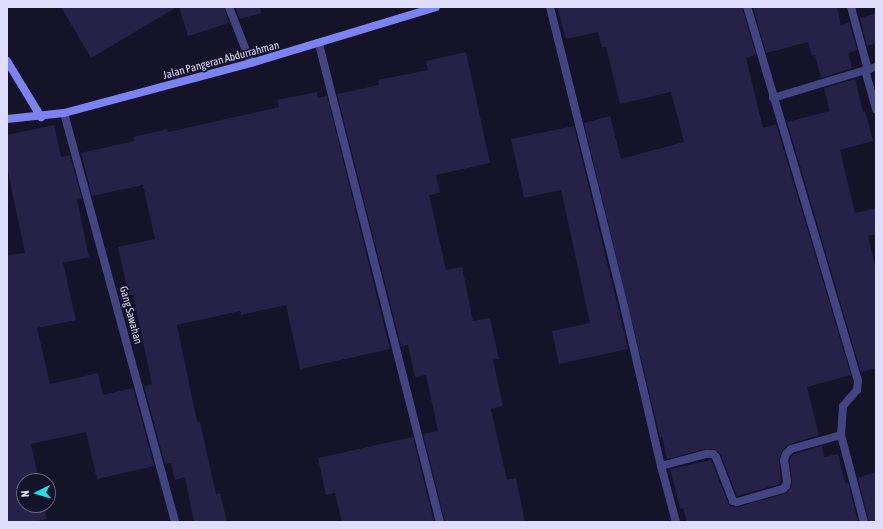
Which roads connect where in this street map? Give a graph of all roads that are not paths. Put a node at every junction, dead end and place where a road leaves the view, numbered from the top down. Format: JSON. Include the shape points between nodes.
{"nodes":[{"id":1,"x":229,"y":7,"type":"edge"},
{"id":2,"x":436,"y":7,"type":"edge"},
{"id":3,"x":550,"y":7,"type":"edge"},
{"id":4,"x":747,"y":7,"type":"edge"},
{"id":5,"x":851,"y":7,"type":"edge"},
{"id":6,"x":319,"y":44,"type":"junction"},
{"id":7,"x":7,"y":61,"type":"edge"},
{"id":8,"x":251,"y":64,"type":"junction"},
{"id":9,"x":870,"y":69,"type":"edge"},
{"id":10,"x":773,"y":98,"type":"junction"},
{"id":11,"x":876,"y":109,"type":"edge"},
{"id":12,"x":64,"y":113,"type":"junction"},
{"id":13,"x":41,"y":117,"type":"junction"},
{"id":14,"x":7,"y":118,"type":"edge"},
{"id":15,"x":841,"y":435,"type":"junction"},
{"id":16,"x":661,"y":466,"type":"junction"},
{"id":17,"x":176,"y":522,"type":"edge"},
{"id":18,"x":440,"y":522,"type":"edge"},
{"id":19,"x":676,"y":522,"type":"edge"},
{"id":20,"x":864,"y":522,"type":"edge"}],
"edges":[{"from":1,"to":8,"type":"street"},
{"from":2,"to":6,"type":"street","name":"Jalan Pangeran Abdurrahman"},
{"from":3,"to":16,"type":"street"},
{"from":4,"to":10,"type":"street"},
{"from":5,"to":9,"type":"street"},
{"from":6,"to":8,"type":"street","name":"Jalan Pangeran Abdurrahman"},
{"from":6,"to":18,"type":"street"},
{"from":7,"to":13,"type":"street"},
{"from":8,"to":12,"type":"street","name":"Jalan Pangeran Abdurrahman"},
{"from":9,"to":10,"type":"street"},
{"from":9,"to":11,"type":"street"},
{"from":10,"to":15,"type":"street","via":[[858,381],[857,390],[844,406]]},
{"from":12,"to":13,"type":"street","name":"Jalan Pangeran Abdurrahman"},
{"from":12,"to":17,"type":"street","name":"Gang Sawahan"},
{"from":13,"to":14,"type":"street","name":"Jalan Pangeran Abdurrahman"},
{"from":15,"to":16,"type":"street","via":[[791,449],[784,460],[787,481],[783,489],[737,502],[730,498],[713,454]]},
{"from":15,"to":20,"type":"street"},
{"from":16,"to":19,"type":"street"}]}
